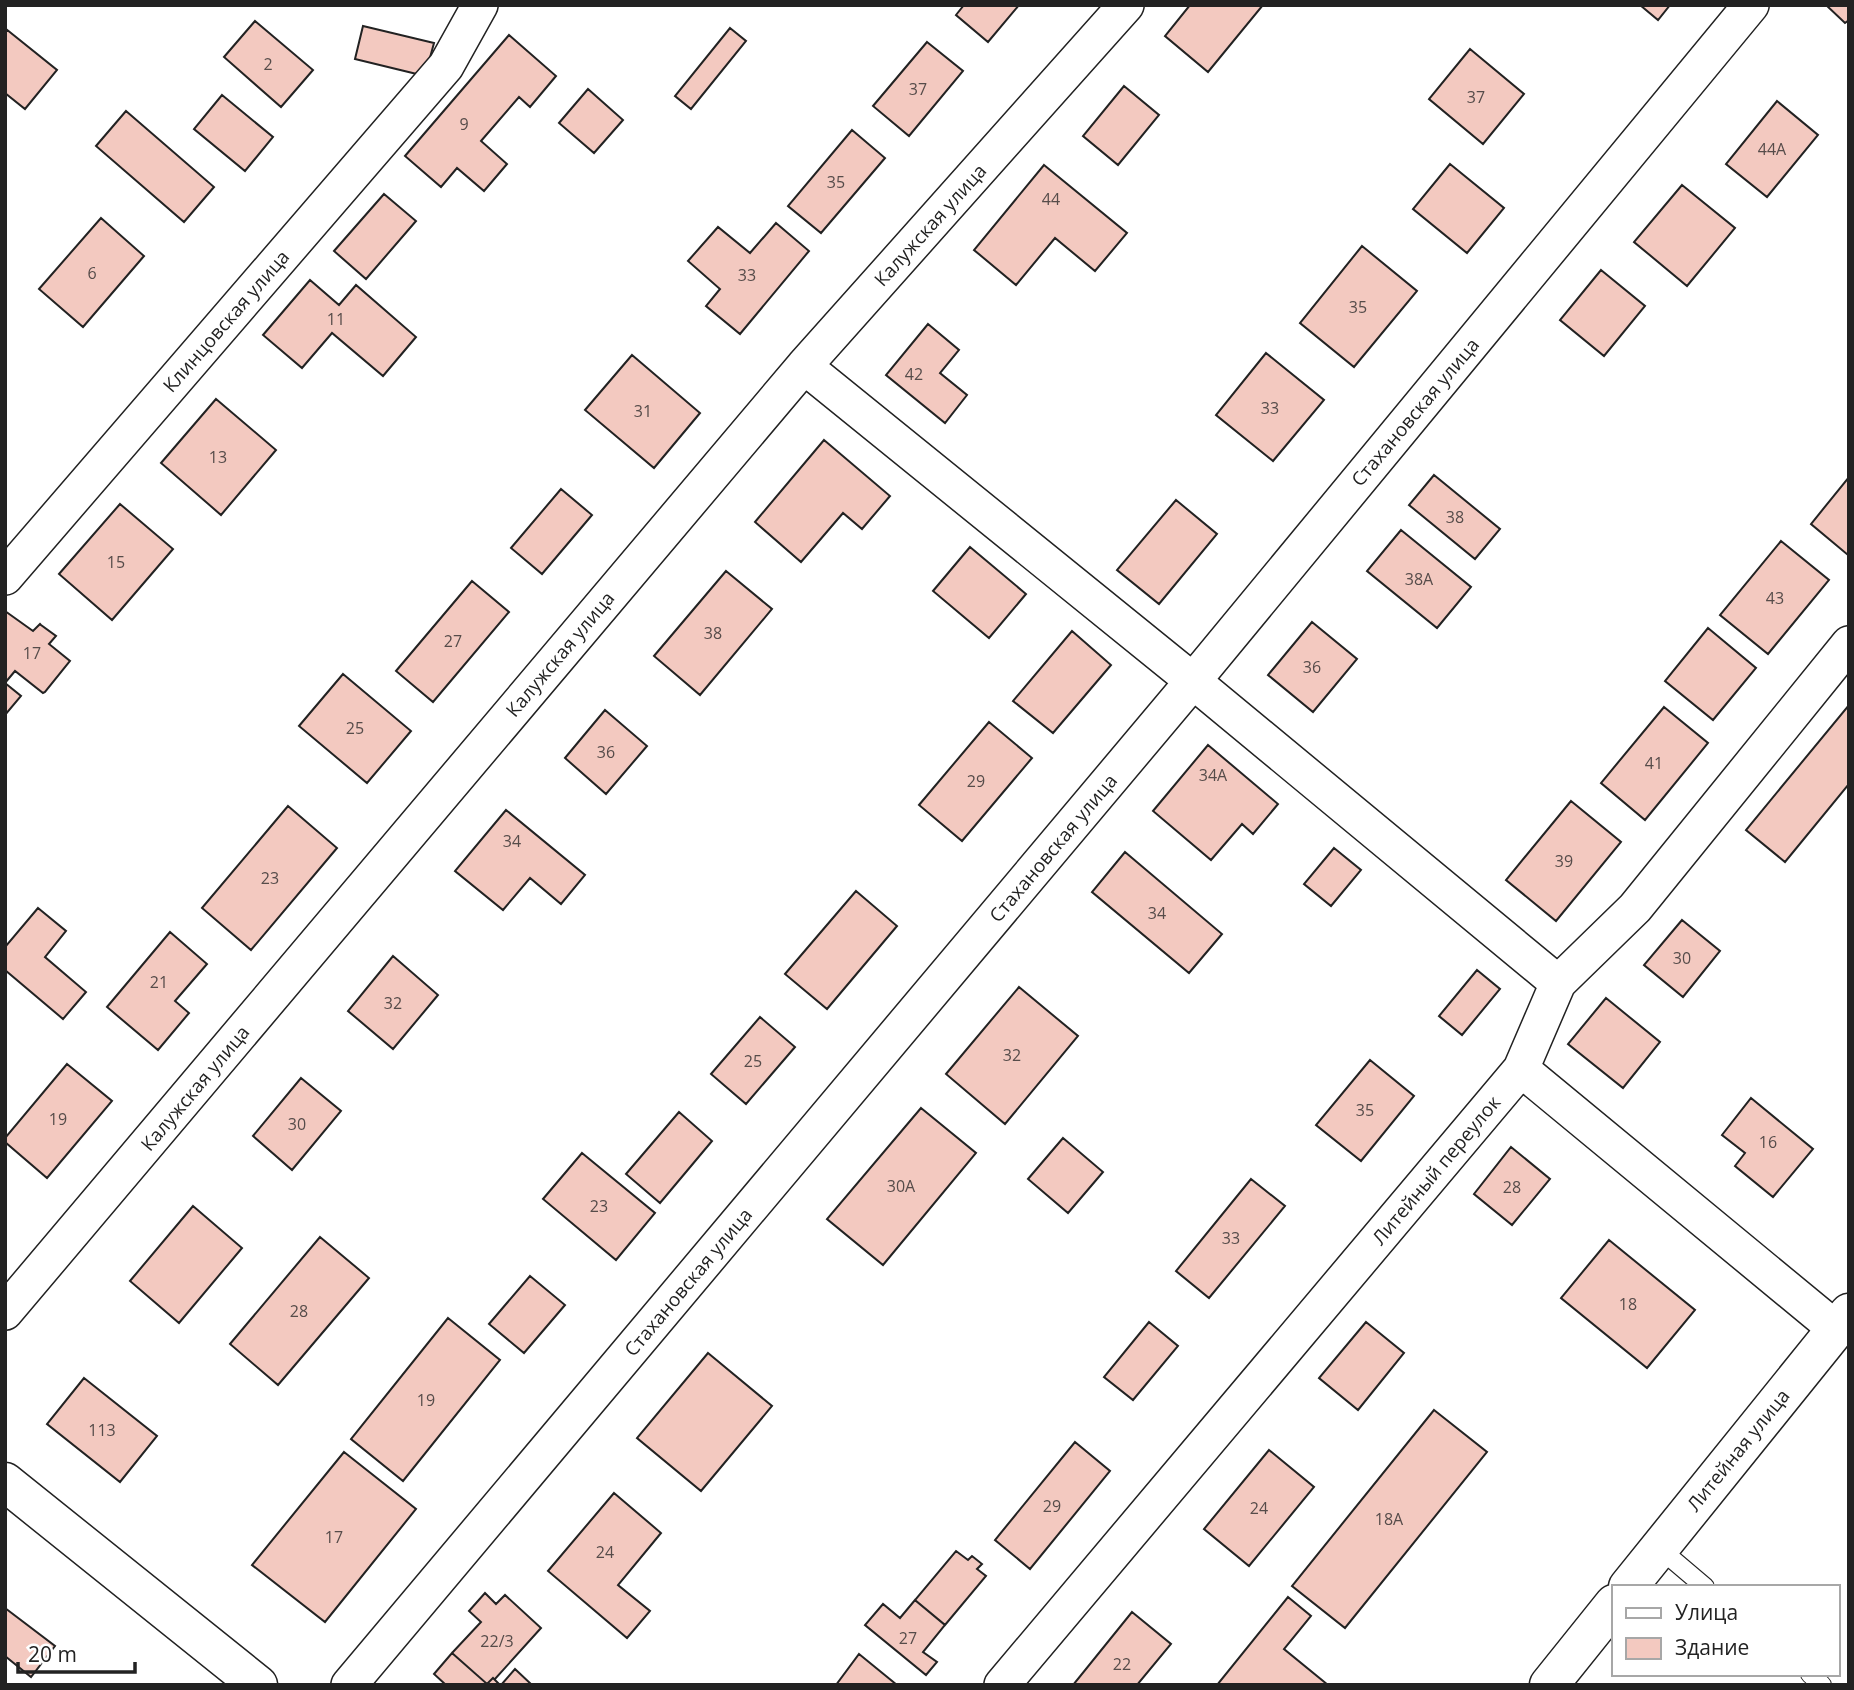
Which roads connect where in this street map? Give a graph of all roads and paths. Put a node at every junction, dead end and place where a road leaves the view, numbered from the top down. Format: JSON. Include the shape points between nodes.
{"nodes":[{"id":1,"x":480,"y":5,"type":"edge"},
{"id":2,"x":1126,"y":5,"type":"edge"},
{"id":3,"x":1751,"y":5,"type":"edge"},
{"id":4,"x":804,"y":366,"type":"junction"},
{"id":5,"x":5,"y":577,"type":"edge"},
{"id":6,"x":1849,"y":644,"type":"edge"},
{"id":7,"x":1193,"y":681,"type":"junction"},
{"id":8,"x":1558,"y":983,"type":"junction"},
{"id":9,"x":1521,"y":1069,"type":"junction"},
{"id":10,"x":5,"y":1312,"type":"edge"},
{"id":11,"x":1842,"y":1321,"type":"edge"},
{"id":12,"x":5,"y":1482,"type":"edge"},
{"id":13,"x":1658,"y":1548,"type":"junction"},
{"id":14,"x":1630,"y":1585,"type":"edge"},
{"id":15,"x":1703,"y":1585,"type":"edge"},
{"id":16,"x":1612,"y":1606,"type":"edge"},
{"id":17,"x":258,"y":1685,"type":"edge"},
{"id":18,"x":349,"y":1685,"type":"edge"},
{"id":19,"x":1002,"y":1685,"type":"edge"},
{"id":20,"x":1549,"y":1685,"type":"edge"}],
"edges":[{"from":1,"to":5,"type":"street","name":"Клинцовская улица","via":[[446,66]]},
{"from":2,"to":4,"type":"street","name":"Калужская улица"},
{"from":3,"to":7,"type":"street","name":"Стахановская улица"},
{"from":4,"to":7,"type":"street"},
{"from":4,"to":10,"type":"street","name":"Калужская улица"},
{"from":6,"to":8,"type":"street","name":"Литейный переулок","via":[[1635,908]]},
{"from":7,"to":8,"type":"street"},
{"from":7,"to":18,"type":"street","name":"Стахановская улица"},
{"from":8,"to":9,"type":"street","name":"Литейный переулок"},
{"from":9,"to":11,"type":"street"},
{"from":9,"to":19,"type":"street","name":"Литейный переулок"},
{"from":11,"to":13,"type":"main road","name":"Литейная улица"},
{"from":12,"to":17,"type":"main road"},
{"from":13,"to":14,"type":"main road","name":"Литейная улица"},
{"from":13,"to":15,"type":"lane"},
{"from":16,"to":20,"type":"main road"}]}
